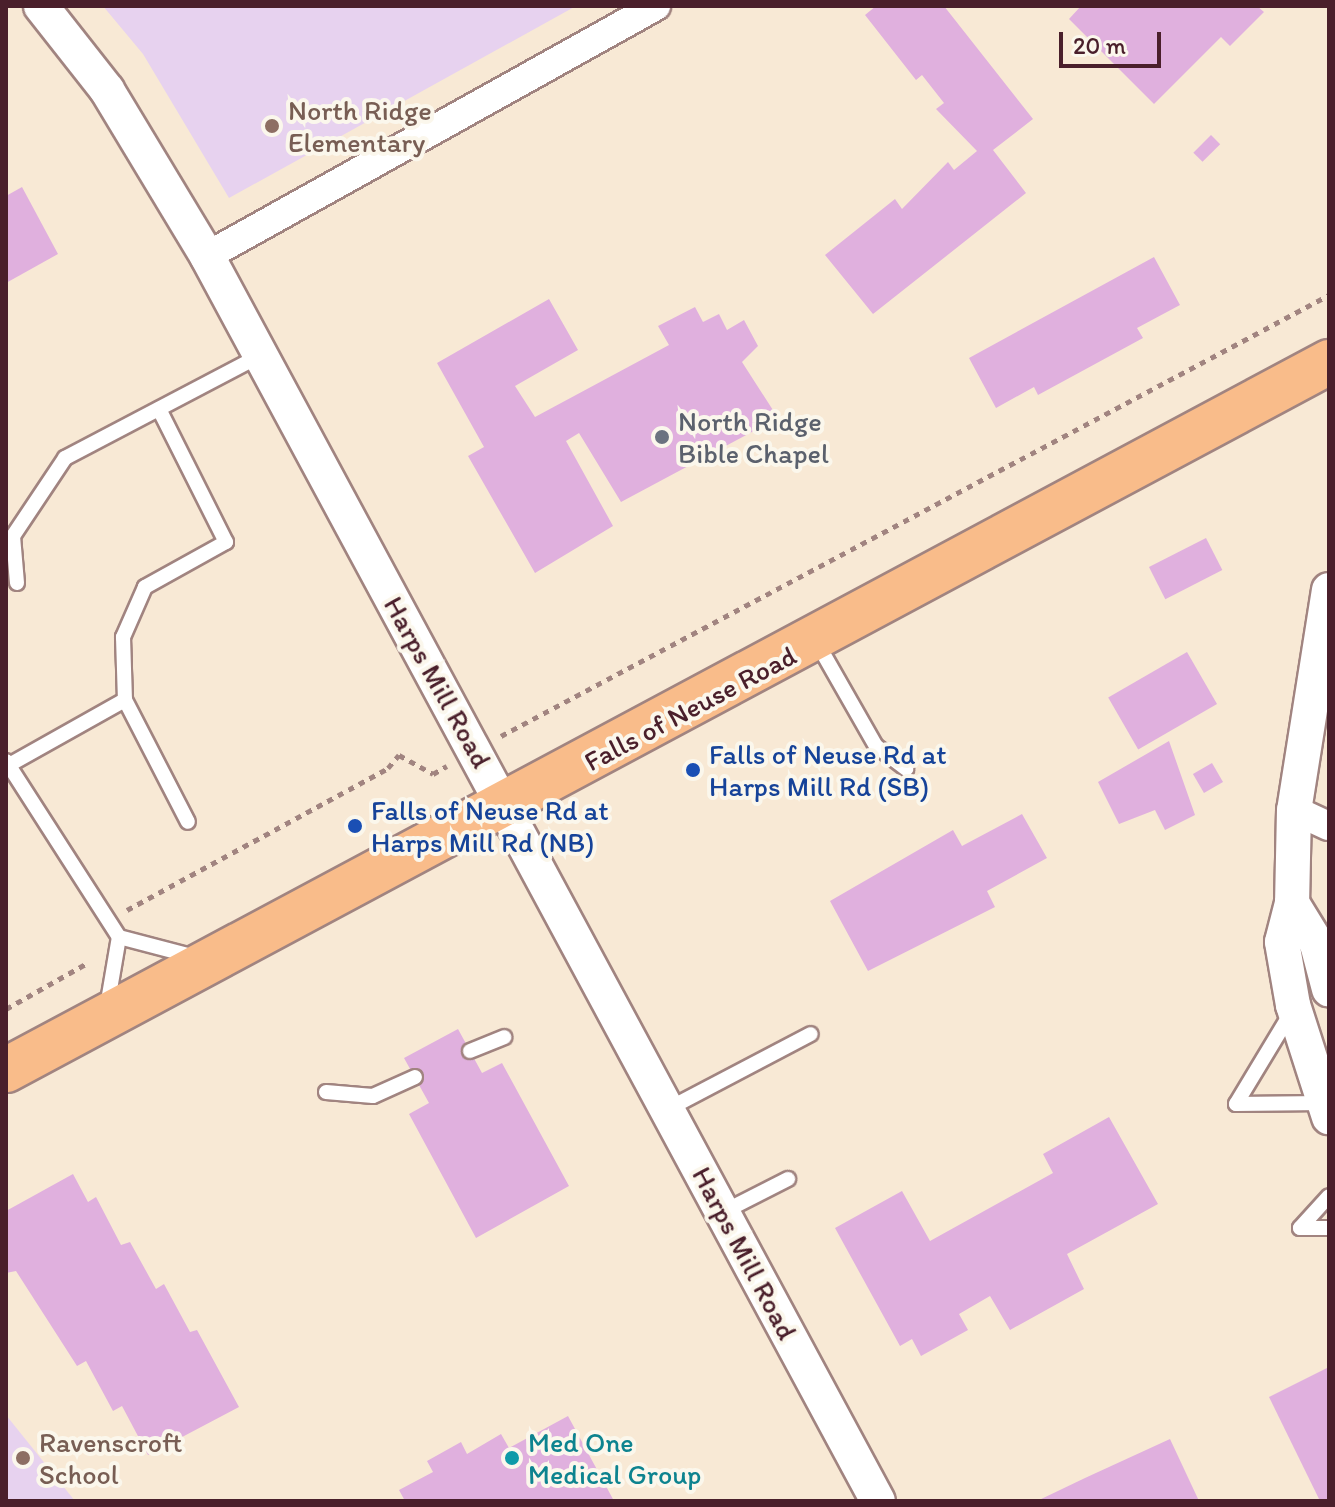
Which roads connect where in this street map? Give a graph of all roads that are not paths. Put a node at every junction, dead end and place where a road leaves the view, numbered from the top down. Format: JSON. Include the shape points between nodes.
{"nodes":[{"id":1,"x":41,"y":6,"type":"edge"},
{"id":2,"x":656,"y":6,"type":"edge"},
{"id":3,"x":207,"y":256,"type":"junction"},
{"id":4,"x":261,"y":354,"type":"junction"},
{"id":5,"x":1329,"y":362,"type":"edge"},
{"id":6,"x":159,"y":409,"type":"junction"},
{"id":7,"x":10,"y":539,"type":"edge"},
{"id":8,"x":6,"y":563,"type":"edge"},
{"id":9,"x":17,"y":583,"type":"dead end"},
{"id":10,"x":1329,"y":590,"type":"edge"},
{"id":11,"x":816,"y":641,"type":"junction"},
{"id":12,"x":1320,"y":681,"type":"edge"},
{"id":13,"x":125,"y":700,"type":"junction"},
{"id":14,"x":7,"y":763,"type":"edge"},
{"id":15,"x":906,"y":769,"type":"dead end"},
{"id":16,"x":505,"y":805,"type":"junction"},
{"id":17,"x":1294,"y":810,"type":"junction"},
{"id":18,"x":188,"y":822,"type":"dead end"},
{"id":19,"x":1329,"y":826,"type":"edge"},
{"id":20,"x":1292,"y":903,"type":"junction"},
{"id":21,"x":119,"y":937,"type":"junction"},
{"id":22,"x":212,"y":961,"type":"junction"},
{"id":23,"x":1329,"y":989,"type":"edge"},
{"id":24,"x":1293,"y":1005,"type":"junction"},
{"id":25,"x":104,"y":1018,"type":"junction"},
{"id":26,"x":811,"y":1034,"type":"dead end"},
{"id":27,"x":504,"y":1037,"type":"dead end"},
{"id":28,"x":470,"y":1051,"type":"dead end"},
{"id":29,"x":6,"y":1070,"type":"edge"},
{"id":30,"x":415,"y":1077,"type":"dead end"},
{"id":31,"x":326,"y":1092,"type":"dead end"},
{"id":32,"x":667,"y":1109,"type":"junction"},
{"id":33,"x":1326,"y":1110,"type":"edge"},
{"id":34,"x":788,"y":1179,"type":"dead end"},
{"id":35,"x":1329,"y":1196,"type":"edge"},
{"id":36,"x":723,"y":1212,"type":"junction"},
{"id":37,"x":1329,"y":1228,"type":"edge"},
{"id":38,"x":878,"y":1501,"type":"edge"}],
"edges":[{"from":1,"to":3,"type":"street","name":"Harps Mill Road","via":[[107,90]]},
{"from":2,"to":3,"type":"street"},
{"from":3,"to":4,"type":"street","name":"Harps Mill Road"},
{"from":4,"to":6,"type":"lane"},
{"from":4,"to":16,"type":"street","name":"Harps Mill Road"},
{"from":5,"to":11,"type":"main road","name":"Falls of Neuse Road"},
{"from":6,"to":7,"type":"lane","via":[[65,458]]},
{"from":6,"to":13,"type":"lane","via":[[226,542],[145,587],[123,637]]},
{"from":7,"to":8,"type":"lane"},
{"from":7,"to":9,"type":"lane"},
{"from":10,"to":12,"type":"street"},
{"from":11,"to":15,"type":"lane","via":[[876,746]]},
{"from":11,"to":16,"type":"main road","name":"Falls of Neuse Road"},
{"from":12,"to":17,"type":"street"},
{"from":13,"to":14,"type":"lane"},
{"from":13,"to":18,"type":"lane"},
{"from":14,"to":21,"type":"lane"},
{"from":16,"to":22,"type":"main road","name":"Falls of Neuse Road"},
{"from":16,"to":32,"type":"street","name":"Harps Mill Road"},
{"from":17,"to":19,"type":"street"},
{"from":17,"to":20,"type":"street"},
{"from":20,"to":23,"type":"street","via":[[1317,944]]},
{"from":20,"to":24,"type":"street","via":[[1282,942]]},
{"from":21,"to":22,"type":"lane"},
{"from":21,"to":25,"type":"lane"},
{"from":22,"to":25,"type":"main road","name":"Falls of Neuse Road"},
{"from":24,"to":33,"type":"street"},
{"from":24,"to":33,"type":"lane","via":[[1281,1039],[1236,1104]]},
{"from":25,"to":29,"type":"main road","name":"Falls of Neuse Road"},
{"from":26,"to":32,"type":"lane"},
{"from":27,"to":28,"type":"lane"},
{"from":30,"to":31,"type":"lane","via":[[373,1096]]},
{"from":32,"to":36,"type":"street","name":"Harps Mill Road"},
{"from":34,"to":36,"type":"lane"},
{"from":35,"to":37,"type":"lane","via":[[1300,1228]]},
{"from":36,"to":38,"type":"street","name":"Harps Mill Road"}]}
